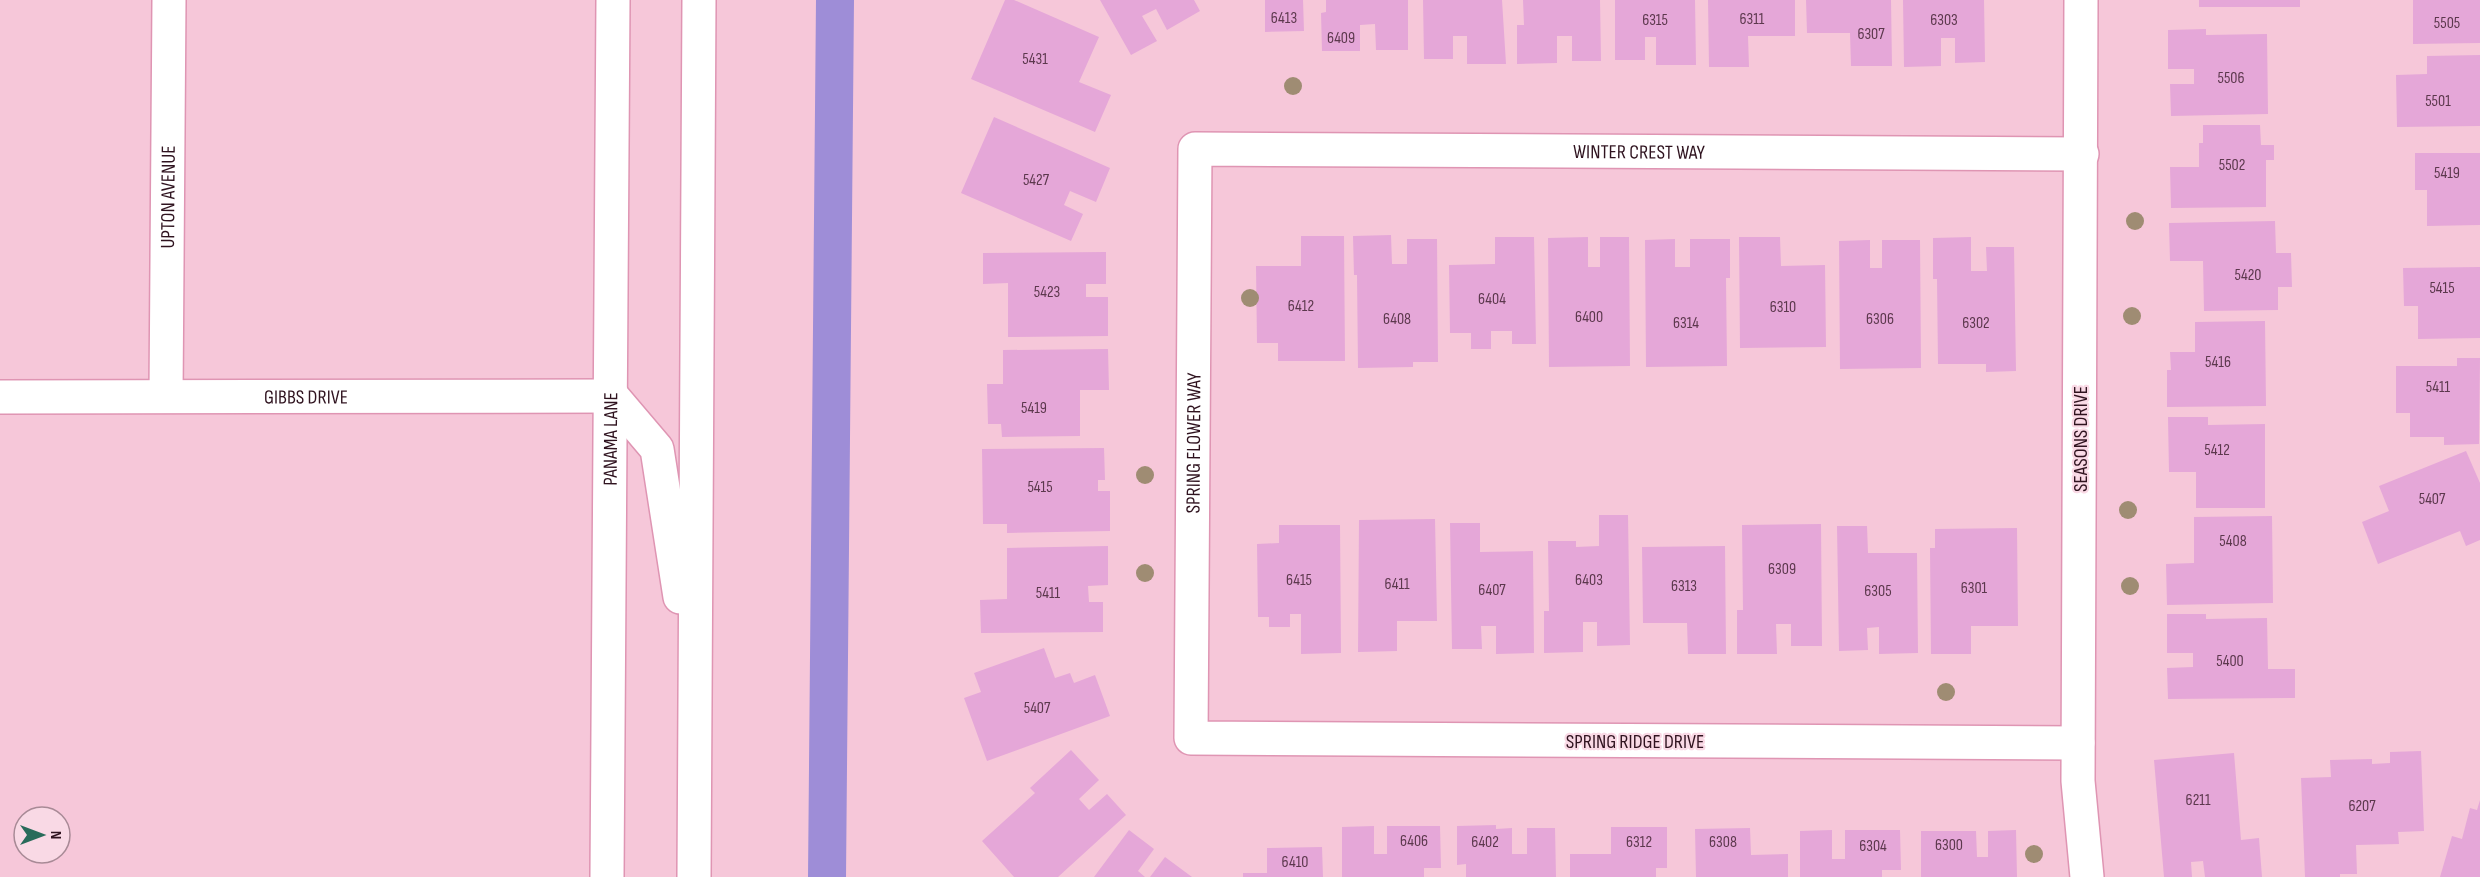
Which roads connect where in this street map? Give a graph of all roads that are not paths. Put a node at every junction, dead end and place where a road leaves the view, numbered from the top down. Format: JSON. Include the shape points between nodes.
{"nodes":[{"id":1,"x":169,"y":0,"type":"edge"},
{"id":2,"x":613,"y":0,"type":"edge"},
{"id":3,"x":699,"y":0,"type":"edge"},
{"id":4,"x":2081,"y":0,"type":"edge"},
{"id":5,"x":1195,"y":149,"type":"joint"},
{"id":6,"x":2082,"y":154,"type":"junction"},
{"id":7,"x":166,"y":395,"type":"junction"},
{"id":8,"x":612,"y":396,"type":"junction"},
{"id":9,"x":0,"y":397,"type":"edge"},
{"id":10,"x":695,"y":697,"type":"junction"},
{"id":11,"x":1191,"y":738,"type":"joint"},
{"id":12,"x":2078,"y":743,"type":"junction"},
{"id":13,"x":607,"y":877,"type":"edge"},
{"id":14,"x":694,"y":877,"type":"edge"},
{"id":15,"x":2086,"y":877,"type":"edge"}],
"edges":[{"from":1,"to":7,"type":"street","name":"UPTON AVENUE"},
{"from":2,"to":8,"type":"street","name":"PANAMA LANE"},
{"from":3,"to":10,"type":"street"},
{"from":4,"to":6,"type":"street","name":"SEASONS DRIVE"},
{"from":5,"to":6,"type":"street","name":"WINTER CREST WAY"},
{"from":5,"to":11,"type":"street","name":"SPRING FLOWER WAY"},
{"from":6,"to":12,"type":"street","name":"SEASONS DRIVE"},
{"from":7,"to":8,"type":"street","name":"GIBBS DRIVE"},
{"from":7,"to":9,"type":"street","name":"GIBBS DRIVE"},
{"from":8,"to":10,"type":"street","via":[[657,449]]},
{"from":8,"to":13,"type":"street","name":"PANAMA LANE"},
{"from":10,"to":14,"type":"street"},
{"from":11,"to":12,"type":"street","name":"SPRING RIDGE DRIVE"},
{"from":12,"to":15,"type":"street","name":"SEASONS DRIVE"}]}
